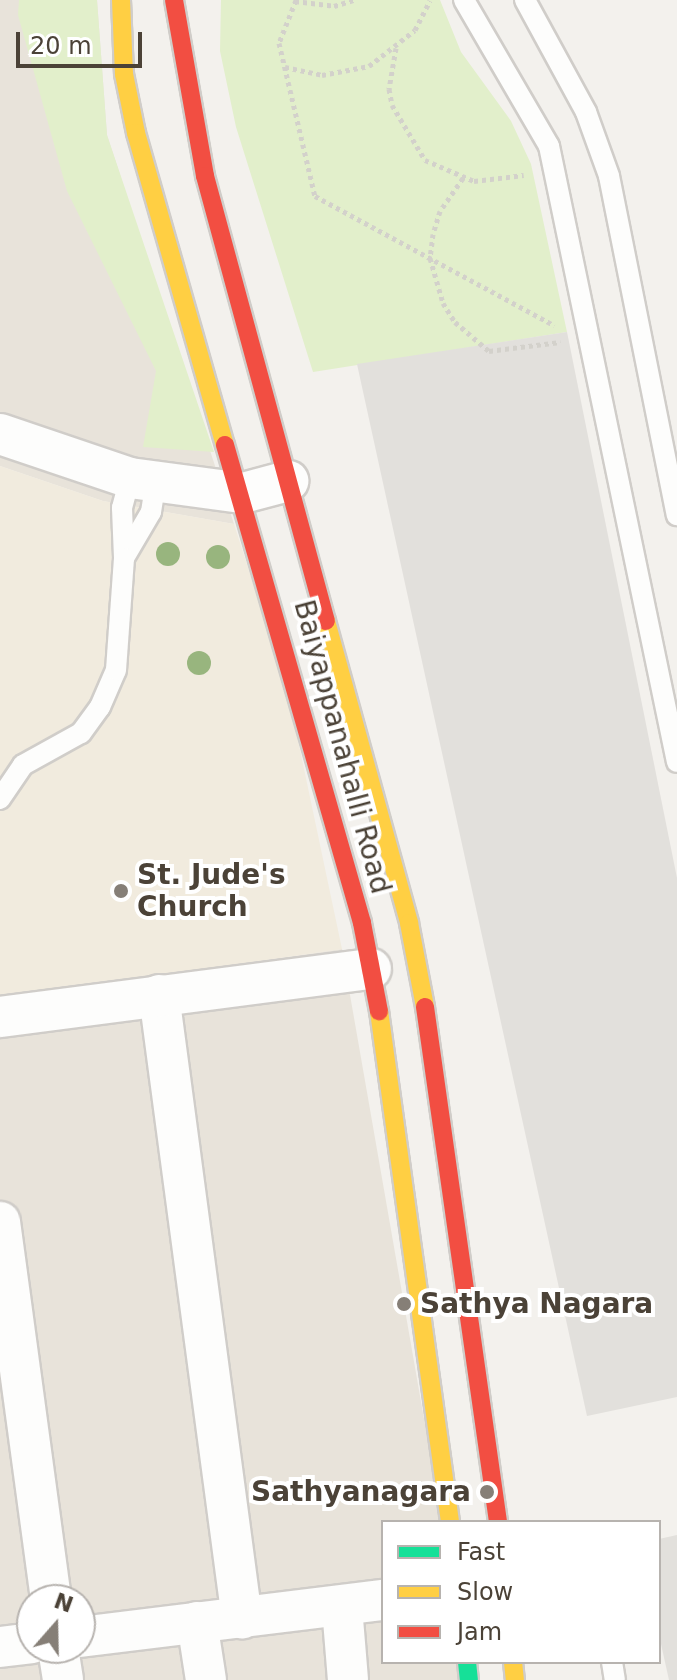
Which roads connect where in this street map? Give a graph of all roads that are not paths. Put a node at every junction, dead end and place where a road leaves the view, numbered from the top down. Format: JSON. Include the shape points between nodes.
{"nodes":[{"id":1,"x":121,"y":0,"type":"edge"},
{"id":2,"x":174,"y":0,"type":"edge"},
{"id":3,"x":464,"y":0,"type":"edge"},
{"id":4,"x":525,"y":0,"type":"edge"},
{"id":5,"x":0,"y":434,"type":"edge"},
{"id":6,"x":143,"y":480,"type":"junction"},
{"id":7,"x":288,"y":481,"type":"junction"},
{"id":8,"x":243,"y":493,"type":"junction"},
{"id":9,"x":677,"y":515,"type":"edge"},
{"id":10,"x":124,"y":558,"type":"junction"},
{"id":11,"x":668,"y":674,"type":"edge"},
{"id":12,"x":677,"y":762,"type":"edge"},
{"id":13,"x":0,"y":799,"type":"edge"},
{"id":14,"x":371,"y":969,"type":"junction"},
{"id":15,"x":159,"y":995,"type":"junction"},
{"id":16,"x":0,"y":1017,"type":"edge"},
{"id":17,"x":0,"y":1222,"type":"edge"},
{"id":18,"x":450,"y":1520,"type":"edge"},
{"id":19,"x":498,"y":1520,"type":"edge"},
{"id":20,"x":49,"y":1584,"type":"edge"},
{"id":21,"x":381,"y":1600,"type":"edge"},
{"id":22,"x":342,"y":1607,"type":"junction"},
{"id":23,"x":242,"y":1619,"type":"junction"},
{"id":24,"x":197,"y":1622,"type":"junction"},
{"id":25,"x":96,"y":1635,"type":"edge"},
{"id":26,"x":206,"y":1680,"type":"edge"},
{"id":27,"x":348,"y":1680,"type":"edge"}],
"edges":[{"from":1,"to":8,"type":"street","name":"Baiyappanahalli Road","via":[[124,74],[136,133]]},
{"from":2,"to":7,"type":"street","name":"Baiyappanahalli Road","via":[[205,176]]},
{"from":3,"to":11,"type":"lane","via":[[552,156],[586,343]]},
{"from":4,"to":9,"type":"lane","via":[[586,112],[609,176]]},
{"from":5,"to":6,"type":"street"},
{"from":6,"to":8,"type":"street"},
{"from":6,"to":10,"type":"lane","via":[[122,508]]},
{"from":6,"to":10,"type":"lane","via":[[151,512]]},
{"from":7,"to":8,"type":"street"},
{"from":7,"to":19,"type":"street","name":"Baiyappanahalli Road","via":[[409,923],[431,1041]]},
{"from":8,"to":14,"type":"street","name":"Baiyappanahalli Road"},
{"from":10,"to":13,"type":"lane","via":[[116,670],[100,707],[81,733],[23,765]]},
{"from":11,"to":12,"type":"lane"},
{"from":14,"to":15,"type":"street"},
{"from":14,"to":18,"type":"street","name":"Baiyappanahalli Road"},
{"from":15,"to":16,"type":"street"},
{"from":15,"to":23,"type":"street"},
{"from":17,"to":20,"type":"street"},
{"from":21,"to":22,"type":"street"},
{"from":22,"to":23,"type":"street"},
{"from":22,"to":27,"type":"street"},
{"from":23,"to":24,"type":"street"},
{"from":24,"to":25,"type":"street"},
{"from":24,"to":26,"type":"street"}]}
